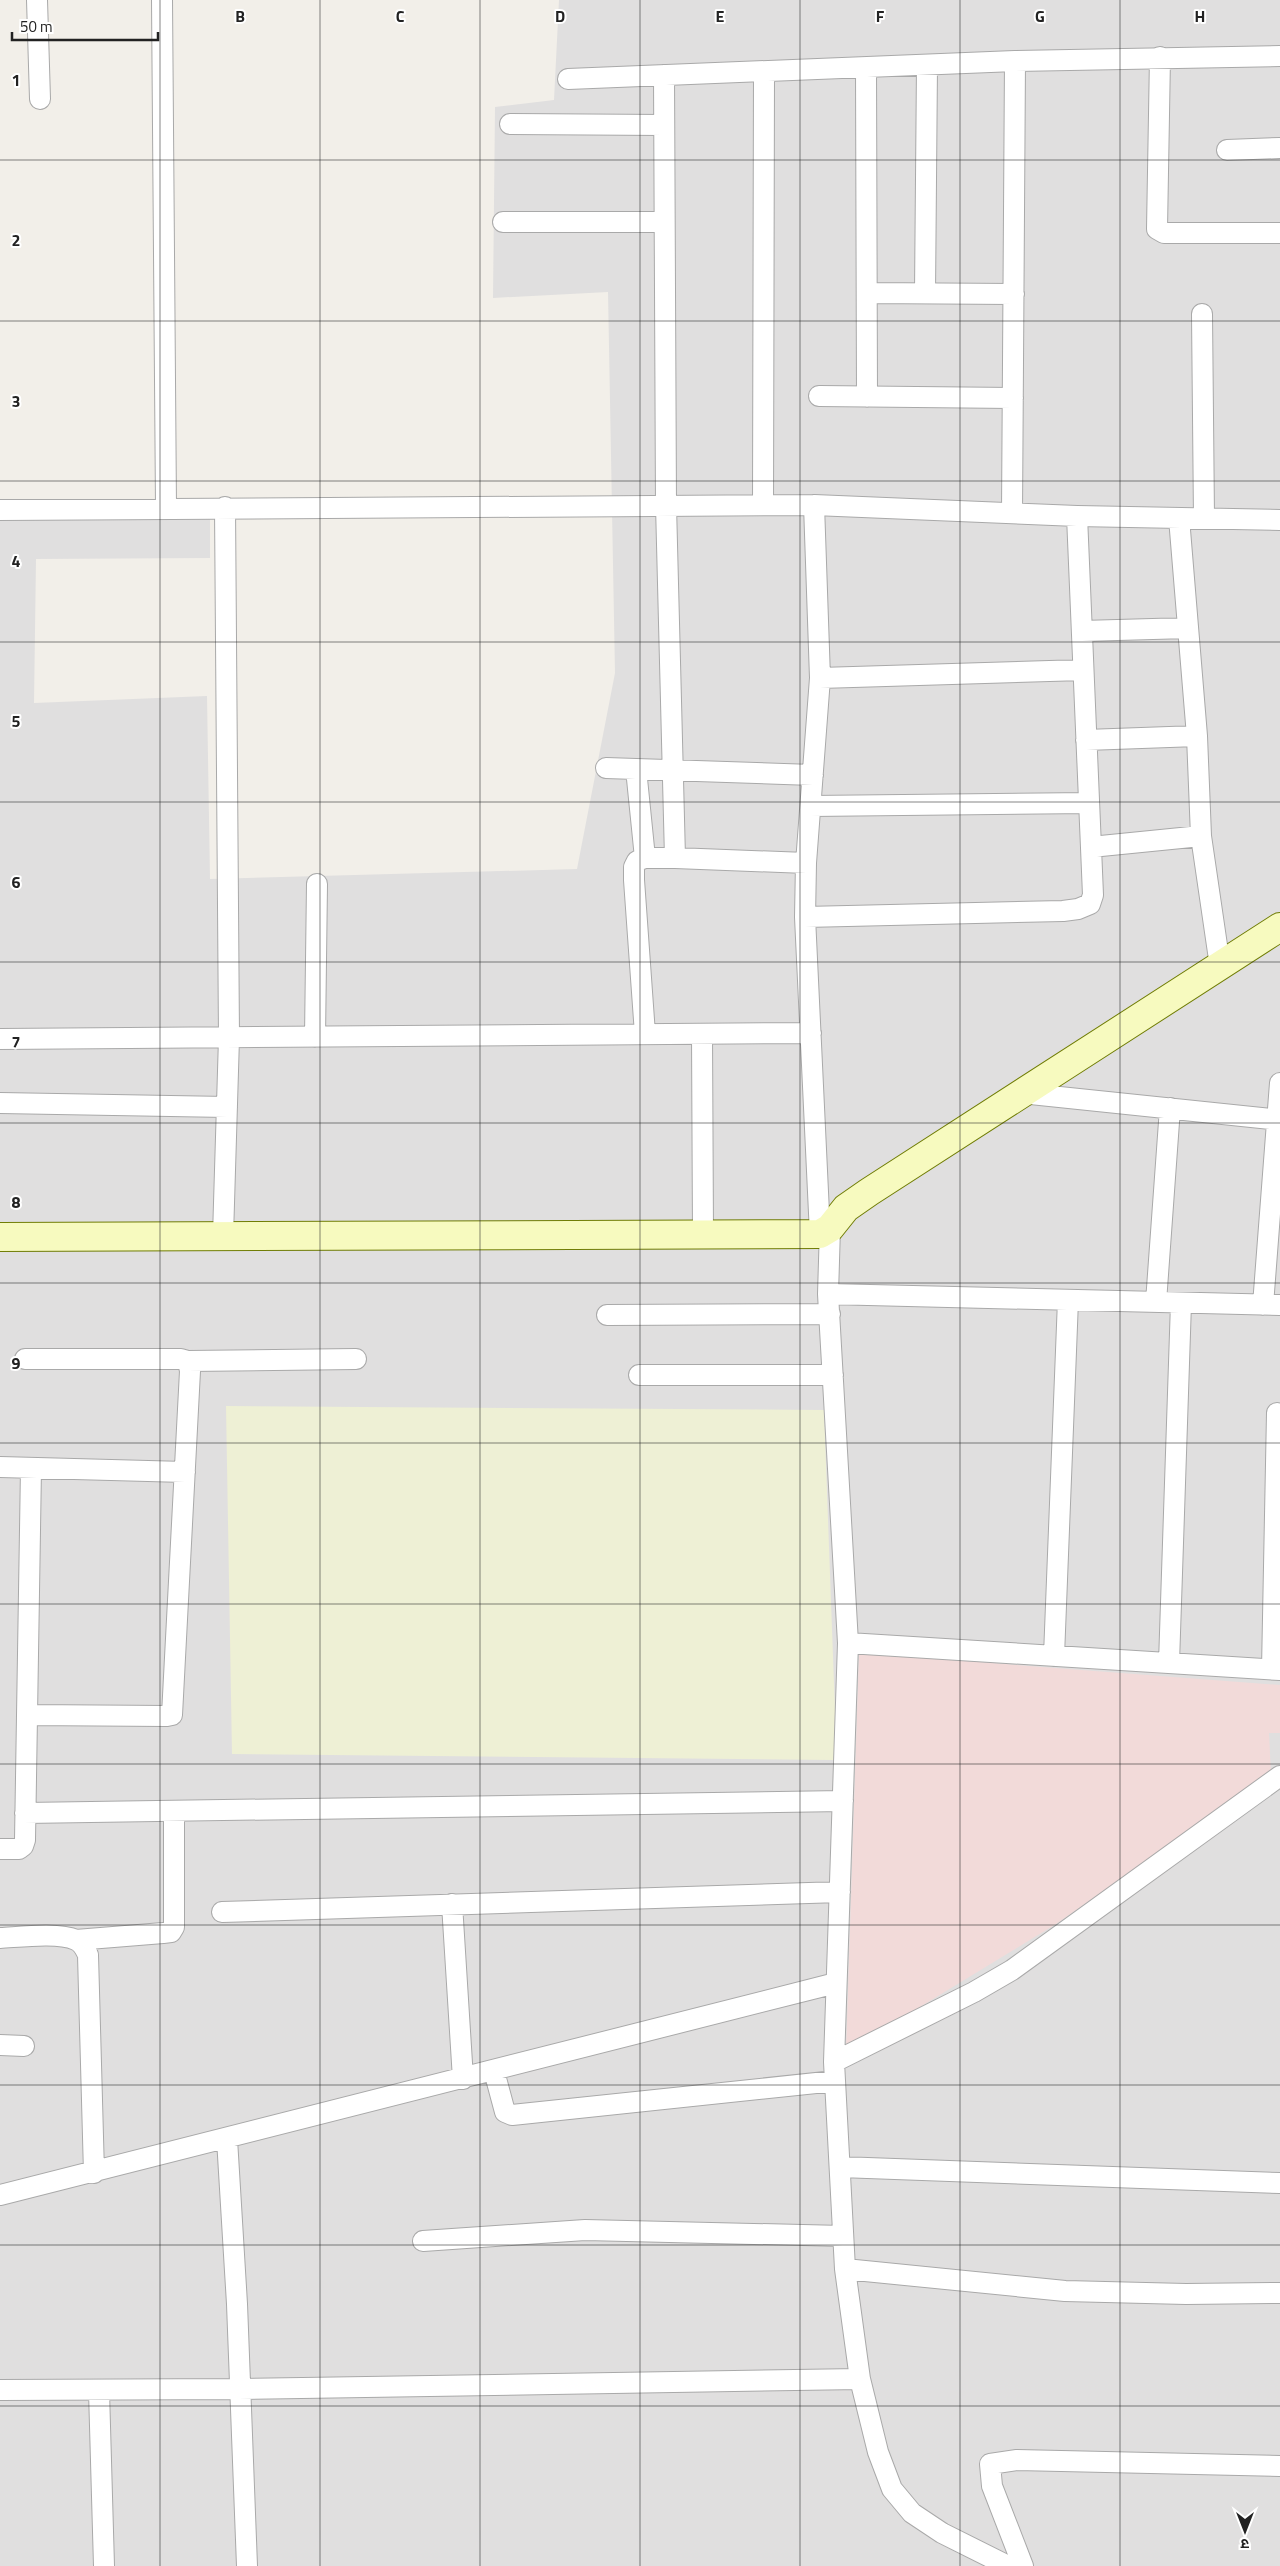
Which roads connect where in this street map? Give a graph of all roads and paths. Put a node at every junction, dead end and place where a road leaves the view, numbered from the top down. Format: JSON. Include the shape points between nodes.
{"nodes":[{"id":1,"x":37,"y":0,"type":"edge"},
{"id":2,"x":162,"y":0,"type":"edge"},
{"id":3,"x":1280,"y":56,"type":"edge"},
{"id":4,"x":1160,"y":57,"type":"junction"},
{"id":5,"x":1015,"y":61,"type":"junction"},
{"id":6,"x":926,"y":65,"type":"junction"},
{"id":7,"x":866,"y":68,"type":"junction"},
{"id":8,"x":764,"y":72,"type":"junction"},
{"id":9,"x":664,"y":75,"type":"junction"},
{"id":10,"x":568,"y":79,"type":"dead end"},
{"id":11,"x":40,"y":99,"type":"dead end"},
{"id":12,"x":510,"y":124,"type":"dead end"},
{"id":13,"x":664,"y":125,"type":"junction"},
{"id":14,"x":1280,"y":148,"type":"edge"},
{"id":15,"x":1227,"y":150,"type":"dead end"},
{"id":16,"x":503,"y":222,"type":"dead end"},
{"id":17,"x":664,"y":222,"type":"junction"},
{"id":18,"x":1280,"y":233,"type":"edge"},
{"id":19,"x":867,"y":293,"type":"junction"},
{"id":20,"x":925,"y":293,"type":"junction"},
{"id":21,"x":1014,"y":294,"type":"junction"},
{"id":22,"x":1202,"y":314,"type":"dead end"},
{"id":23,"x":819,"y":396,"type":"dead end"},
{"id":24,"x":867,"y":397,"type":"junction"},
{"id":25,"x":1013,"y":398,"type":"junction"},
{"id":26,"x":666,"y":505,"type":"junction"},
{"id":27,"x":763,"y":505,"type":"junction"},
{"id":28,"x":814,"y":505,"type":"junction"},
{"id":29,"x":166,"y":507,"type":"junction"},
{"id":30,"x":225,"y":507,"type":"junction"},
{"id":31,"x":0,"y":510,"type":"edge"},
{"id":32,"x":1012,"y":512,"type":"junction"},
{"id":33,"x":1078,"y":516,"type":"junction"},
{"id":34,"x":1179,"y":518,"type":"junction"},
{"id":35,"x":1204,"y":518,"type":"junction"},
{"id":36,"x":1280,"y":520,"type":"edge"},
{"id":37,"x":1188,"y":628,"type":"junction"},
{"id":38,"x":1082,"y":631,"type":"junction"},
{"id":39,"x":1084,"y":670,"type":"junction"},
{"id":40,"x":820,"y":678,"type":"junction"},
{"id":41,"x":1197,"y":736,"type":"junction"},
{"id":42,"x":1086,"y":740,"type":"junction"},
{"id":43,"x":606,"y":768,"type":"dead end"},
{"id":44,"x":636,"y":768,"type":"junction"},
{"id":45,"x":674,"y":770,"type":"junction"},
{"id":46,"x":813,"y":775,"type":"junction"},
{"id":47,"x":1089,"y":803,"type":"junction"},
{"id":48,"x":810,"y":806,"type":"junction"},
{"id":49,"x":1201,"y":836,"type":"junction"},
{"id":50,"x":1091,"y":846,"type":"junction"},
{"id":51,"x":645,"y":858,"type":"junction"},
{"id":52,"x":675,"y":858,"type":"junction"},
{"id":53,"x":806,"y":863,"type":"junction"},
{"id":54,"x":317,"y":884,"type":"dead end"},
{"id":55,"x":805,"y":917,"type":"junction"},
{"id":56,"x":1280,"y":928,"type":"edge"},
{"id":57,"x":1220,"y":966,"type":"junction"},
{"id":58,"x":810,"y":1033,"type":"junction"},
{"id":59,"x":645,"y":1034,"type":"junction"},
{"id":60,"x":702,"y":1034,"type":"junction"},
{"id":61,"x":315,"y":1037,"type":"junction"},
{"id":62,"x":229,"y":1038,"type":"junction"},
{"id":63,"x":0,"y":1039,"type":"edge"},
{"id":64,"x":1280,"y":1083,"type":"edge"},
{"id":65,"x":1021,"y":1093,"type":"junction"},
{"id":66,"x":0,"y":1103,"type":"edge"},
{"id":67,"x":226,"y":1107,"type":"junction"},
{"id":68,"x":1170,"y":1108,"type":"junction"},
{"id":69,"x":1278,"y":1120,"type":"edge"},
{"id":70,"x":825,"y":1231,"type":"junction"},
{"id":71,"x":703,"y":1234,"type":"junction"},
{"id":72,"x":222,"y":1236,"type":"junction"},
{"id":73,"x":0,"y":1237,"type":"edge"},
{"id":74,"x":828,"y":1294,"type":"junction"},
{"id":75,"x":1068,"y":1300,"type":"junction"},
{"id":76,"x":1156,"y":1302,"type":"junction"},
{"id":77,"x":1181,"y":1303,"type":"junction"},
{"id":78,"x":1271,"y":1305,"type":"edge"},
{"id":79,"x":830,"y":1314,"type":"junction"},
{"id":80,"x":607,"y":1315,"type":"dead end"},
{"id":81,"x":356,"y":1359,"type":"dead end"},
{"id":82,"x":26,"y":1360,"type":"dead end"},
{"id":83,"x":188,"y":1361,"type":"junction"},
{"id":84,"x":639,"y":1375,"type":"dead end"},
{"id":85,"x":833,"y":1375,"type":"junction"},
{"id":86,"x":1276,"y":1413,"type":"dead end"},
{"id":87,"x":0,"y":1468,"type":"edge"},
{"id":88,"x":31,"y":1468,"type":"junction"},
{"id":89,"x":185,"y":1472,"type":"junction"},
{"id":90,"x":848,"y":1643,"type":"junction"},
{"id":91,"x":1054,"y":1656,"type":"junction"},
{"id":92,"x":1169,"y":1663,"type":"junction"},
{"id":93,"x":1276,"y":1670,"type":"edge"},
{"id":94,"x":27,"y":1715,"type":"junction"},
{"id":95,"x":1280,"y":1776,"type":"edge"},
{"id":96,"x":843,"y":1801,"type":"junction"},
{"id":97,"x":174,"y":1811,"type":"junction"},
{"id":98,"x":26,"y":1813,"type":"junction"},
{"id":99,"x":0,"y":1848,"type":"edge"},
{"id":100,"x":840,"y":1892,"type":"junction"},
{"id":101,"x":452,"y":1904,"type":"junction"},
{"id":102,"x":222,"y":1912,"type":"dead end"},
{"id":103,"x":0,"y":1938,"type":"edge"},
{"id":104,"x":76,"y":1940,"type":"junction"},
{"id":105,"x":836,"y":1983,"type":"junction"},
{"id":106,"x":0,"y":2045,"type":"edge"},
{"id":107,"x":24,"y":2046,"type":"dead end"},
{"id":108,"x":494,"y":2071,"type":"junction"},
{"id":109,"x":834,"y":2072,"type":"junction"},
{"id":110,"x":463,"y":2079,"type":"junction"},
{"id":111,"x":226,"y":2140,"type":"junction"},
{"id":112,"x":840,"y":2167,"type":"junction"},
{"id":113,"x":94,"y":2173,"type":"junction"},
{"id":114,"x":1280,"y":2183,"type":"edge"},
{"id":115,"x":0,"y":2195,"type":"edge"},
{"id":116,"x":843,"y":2236,"type":"junction"},
{"id":117,"x":423,"y":2241,"type":"dead end"},
{"id":118,"x":845,"y":2269,"type":"junction"},
{"id":119,"x":1280,"y":2293,"type":"edge"},
{"id":120,"x":860,"y":2379,"type":"junction"},
{"id":121,"x":239,"y":2389,"type":"junction"},
{"id":122,"x":0,"y":2390,"type":"edge"},
{"id":123,"x":99,"y":2391,"type":"junction"},
{"id":124,"x":1280,"y":2466,"type":"edge"},
{"id":125,"x":1005,"y":2565,"type":"edge"},
{"id":126,"x":104,"y":2566,"type":"edge"},
{"id":127,"x":247,"y":2566,"type":"edge"}],
"edges":[{"from":1,"to":11,"type":"street"},
{"from":2,"to":29,"type":"street"},
{"from":3,"to":4,"type":"street"},
{"from":4,"to":5,"type":"street"},
{"from":4,"to":18,"type":"street","via":[[1157,229],[1164,233]]},
{"from":5,"to":6,"type":"street"},
{"from":5,"to":21,"type":"street"},
{"from":6,"to":7,"type":"street"},
{"from":6,"to":20,"type":"street"},
{"from":7,"to":8,"type":"street"},
{"from":7,"to":19,"type":"street"},
{"from":8,"to":9,"type":"street"},
{"from":8,"to":27,"type":"street"},
{"from":9,"to":10,"type":"street"},
{"from":9,"to":13,"type":"street"},
{"from":12,"to":13,"type":"street"},
{"from":13,"to":17,"type":"street"},
{"from":14,"to":15,"type":"street"},
{"from":16,"to":17,"type":"street"},
{"from":17,"to":26,"type":"street"},
{"from":19,"to":20,"type":"street"},
{"from":19,"to":24,"type":"street"},
{"from":20,"to":21,"type":"street"},
{"from":21,"to":25,"type":"street"},
{"from":22,"to":35,"type":"street"},
{"from":23,"to":24,"type":"street"},
{"from":24,"to":25,"type":"street"},
{"from":25,"to":32,"type":"street"},
{"from":26,"to":27,"type":"street"},
{"from":26,"to":30,"type":"street"},
{"from":26,"to":45,"type":"street"},
{"from":27,"to":28,"type":"street"},
{"from":28,"to":32,"type":"street"},
{"from":28,"to":40,"type":"street"},
{"from":29,"to":30,"type":"street"},
{"from":29,"to":31,"type":"street"},
{"from":30,"to":62,"type":"street"},
{"from":32,"to":33,"type":"street"},
{"from":33,"to":34,"type":"street"},
{"from":33,"to":38,"type":"street"},
{"from":34,"to":35,"type":"street"},
{"from":34,"to":37,"type":"street"},
{"from":35,"to":36,"type":"street"},
{"from":37,"to":38,"type":"street"},
{"from":37,"to":41,"type":"street"},
{"from":38,"to":39,"type":"street"},
{"from":39,"to":40,"type":"street"},
{"from":39,"to":42,"type":"street"},
{"from":40,"to":46,"type":"street"},
{"from":41,"to":42,"type":"street"},
{"from":41,"to":49,"type":"street"},
{"from":42,"to":47,"type":"street"},
{"from":43,"to":44,"type":"street"},
{"from":44,"to":45,"type":"street"},
{"from":44,"to":51,"type":"street"},
{"from":45,"to":46,"type":"street"},
{"from":45,"to":52,"type":"street"},
{"from":46,"to":48,"type":"street"},
{"from":47,"to":48,"type":"street"},
{"from":47,"to":50,"type":"street"},
{"from":48,"to":53,"type":"street"},
{"from":49,"to":50,"type":"street"},
{"from":49,"to":57,"type":"street"},
{"from":50,"to":55,"type":"street","via":[[1093,895],[1090,904],[1078,909]]},
{"from":51,"to":52,"type":"street"},
{"from":51,"to":59,"type":"street","via":[[636,861],[634,867]]},
{"from":52,"to":53,"type":"street"},
{"from":53,"to":55,"type":"street"},
{"from":54,"to":61,"type":"street"},
{"from":55,"to":58,"type":"street"},
{"from":56,"to":57,"type":"street"},
{"from":57,"to":65,"type":"street"},
{"from":58,"to":60,"type":"street"},
{"from":58,"to":70,"type":"street"},
{"from":59,"to":60,"type":"street"},
{"from":59,"to":61,"type":"street"},
{"from":60,"to":71,"type":"street"},
{"from":61,"to":62,"type":"street"},
{"from":62,"to":63,"type":"street"},
{"from":62,"to":67,"type":"street"},
{"from":64,"to":69,"type":"street"},
{"from":65,"to":68,"type":"street"},
{"from":65,"to":70,"type":"street","via":[[854,1203]]},
{"from":66,"to":67,"type":"street"},
{"from":67,"to":72,"type":"street"},
{"from":68,"to":69,"type":"street"},
{"from":68,"to":76,"type":"street"},
{"from":69,"to":78,"type":"street"},
{"from":70,"to":71,"type":"street"},
{"from":70,"to":74,"type":"street"},
{"from":71,"to":72,"type":"street"},
{"from":72,"to":73,"type":"street"},
{"from":74,"to":75,"type":"street"},
{"from":74,"to":79,"type":"street"},
{"from":75,"to":76,"type":"street"},
{"from":75,"to":91,"type":"street"},
{"from":76,"to":77,"type":"street"},
{"from":77,"to":78,"type":"street"},
{"from":77,"to":92,"type":"street"},
{"from":79,"to":80,"type":"street"},
{"from":79,"to":85,"type":"street"},
{"from":81,"to":83,"type":"street"},
{"from":82,"to":83,"type":"street"},
{"from":83,"to":89,"type":"street"},
{"from":84,"to":85,"type":"street"},
{"from":85,"to":90,"type":"street"},
{"from":86,"to":93,"type":"street"},
{"from":87,"to":88,"type":"street"},
{"from":88,"to":89,"type":"street"},
{"from":88,"to":94,"type":"street"},
{"from":89,"to":94,"type":"street","via":[[172,1714]]},
{"from":90,"to":91,"type":"street"},
{"from":90,"to":96,"type":"street"},
{"from":91,"to":92,"type":"street"},
{"from":92,"to":93,"type":"street"},
{"from":94,"to":98,"type":"street"},
{"from":95,"to":109,"type":"street","via":[[1012,1970]]},
{"from":96,"to":97,"type":"street"},
{"from":96,"to":100,"type":"street"},
{"from":97,"to":98,"type":"street"},
{"from":97,"to":104,"type":"street","via":[[174,1927],[171,1932]]},
{"from":98,"to":99,"type":"street","via":[[23,1846],[19,1849]]},
{"from":100,"to":101,"type":"street"},
{"from":100,"to":105,"type":"street"},
{"from":101,"to":102,"type":"street"},
{"from":101,"to":110,"type":"street"},
{"from":103,"to":104,"type":"street","via":[[61,1937]]},
{"from":104,"to":113,"type":"street","via":[[85,1946],[88,1955]]},
{"from":105,"to":108,"type":"street"},
{"from":105,"to":109,"type":"street"},
{"from":106,"to":107,"type":"street"},
{"from":108,"to":109,"type":"street","via":[[502,2105],[505,2112],[512,2115]]},
{"from":108,"to":110,"type":"street"},
{"from":109,"to":112,"type":"street"},
{"from":110,"to":111,"type":"street"},
{"from":111,"to":113,"type":"street"},
{"from":111,"to":121,"type":"street"},
{"from":112,"to":114,"type":"street"},
{"from":112,"to":116,"type":"street"},
{"from":113,"to":115,"type":"street"},
{"from":116,"to":117,"type":"street","via":[[585,2230]]},
{"from":116,"to":118,"type":"street"},
{"from":118,"to":119,"type":"street","via":[[1065,2290]]},
{"from":118,"to":120,"type":"street"},
{"from":120,"to":121,"type":"street"},
{"from":120,"to":125,"type":"street","via":[[878,2452],[892,2489],[912,2513]]},
{"from":121,"to":123,"type":"street"},
{"from":121,"to":127,"type":"street"},
{"from":122,"to":123,"type":"street"},
{"from":123,"to":126,"type":"street"},
{"from":124,"to":125,"type":"street","via":[[1017,2460],[990,2464]]}]}
